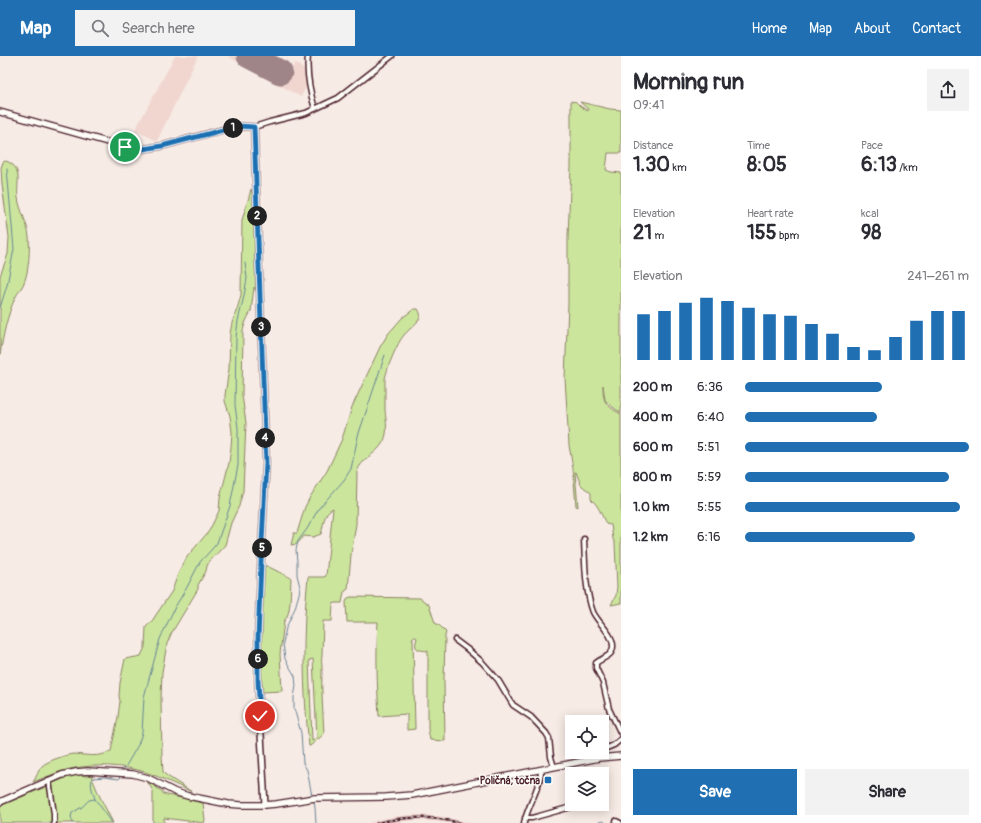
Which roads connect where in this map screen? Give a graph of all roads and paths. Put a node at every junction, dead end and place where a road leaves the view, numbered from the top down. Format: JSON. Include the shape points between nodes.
{"nodes":[{"id":1,"x":308,"y":56,"type":"edge"},
{"id":2,"x":392,"y":56,"type":"edge"},
{"id":3,"x":315,"y":109,"type":"junction"},
{"id":4,"x":0,"y":112,"type":"edge"},
{"id":5,"x":254,"y":127,"type":"junction"},
{"id":6,"x":584,"y":539,"type":"dead end"},
{"id":7,"x":455,"y":640,"type":"dead end"},
{"id":8,"x":621,"y":734,"type":"edge"},
{"id":9,"x":621,"y":739,"type":"edge"},
{"id":10,"x":609,"y":747,"type":"edge"},
{"id":11,"x":621,"y":756,"type":"edge"},
{"id":12,"x":609,"y":757,"type":"edge"},
{"id":13,"x":594,"y":759,"type":"edge"},
{"id":14,"x":554,"y":767,"type":"junction"},
{"id":15,"x":541,"y":770,"type":"junction"},
{"id":16,"x":50,"y":780,"type":"junction"},
{"id":17,"x":0,"y":802,"type":"edge"},
{"id":18,"x":265,"y":805,"type":"junction"},
{"id":19,"x":565,"y":809,"type":"edge"},
{"id":20,"x":524,"y":821,"type":"edge"},
{"id":21,"x":54,"y":823,"type":"edge"}],
"edges":[{"from":1,"to":3,"type":"street","via":[[310,92]]},
{"from":2,"to":3,"type":"street","via":[[338,98]]},
{"from":3,"to":5,"type":"street"},
{"from":4,"to":5,"type":"street","via":[[125,147],[143,149],[238,126]]},
{"from":5,"to":18,"type":"street","via":[[266,463],[258,660]]},
{"from":6,"to":8,"type":"street","via":[[590,603],[594,615],[613,644],[611,654],[596,663],[596,668],[603,683],[609,709]]},
{"from":7,"to":14,"type":"street","via":[[482,662],[498,680],[514,705],[531,717],[546,733]]},
{"from":9,"to":10,"type":"street"},
{"from":11,"to":12,"type":"main road"},
{"from":13,"to":14,"type":"main road"},
{"from":14,"to":15,"type":"main road"},
{"from":15,"to":18,"type":"main road","via":[[412,795],[315,798]]},
{"from":15,"to":20,"type":"street"},
{"from":16,"to":17,"type":"main road"},
{"from":16,"to":18,"type":"main road","via":[[82,771],[128,773],[148,778],[175,792],[192,797],[233,804]]},
{"from":16,"to":21,"type":"street"},
{"from":19,"to":20,"type":"street"}]}
